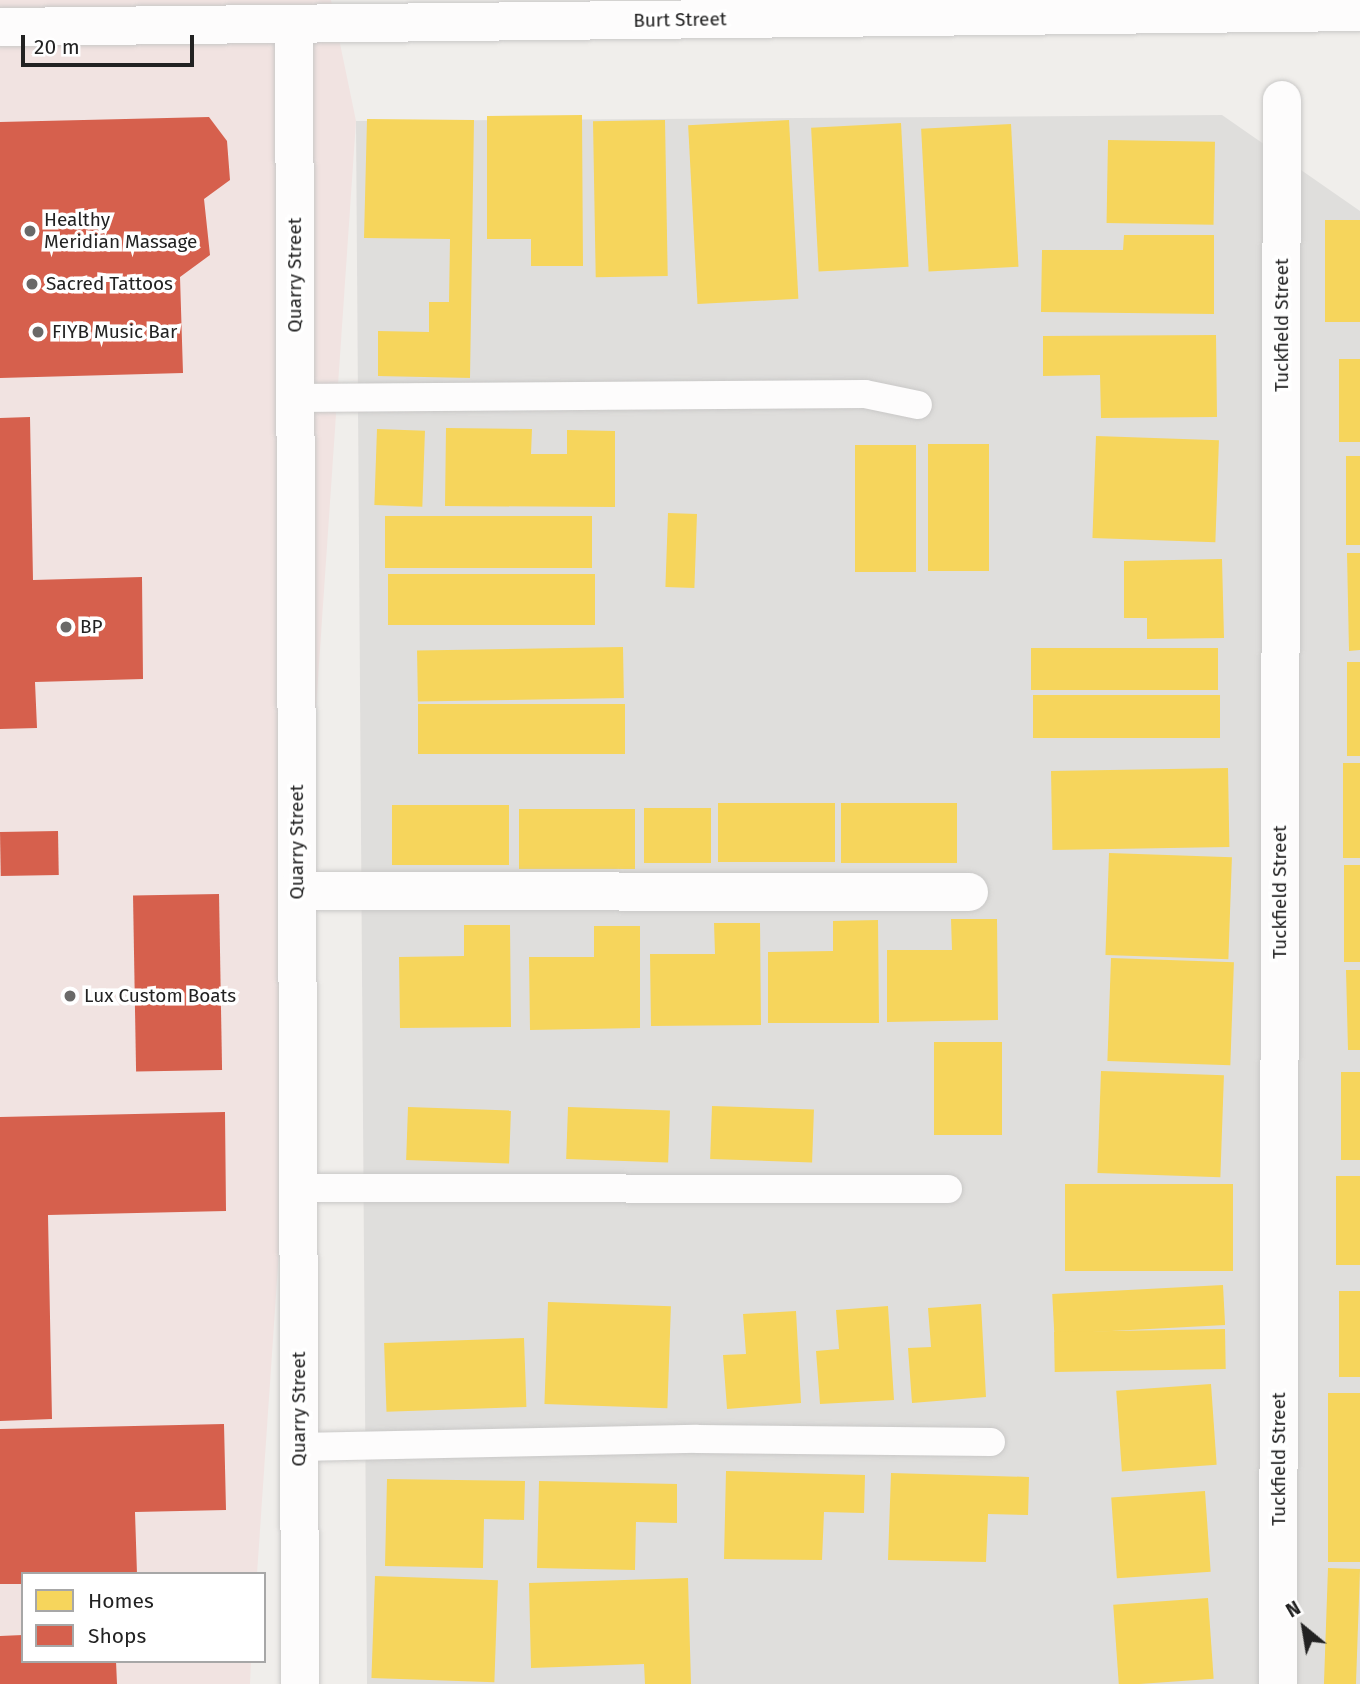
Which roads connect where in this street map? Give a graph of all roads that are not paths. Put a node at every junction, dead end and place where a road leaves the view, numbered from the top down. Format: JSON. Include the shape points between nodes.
{"nodes":[{"id":1,"x":293,"y":12,"type":"edge"},
{"id":2,"x":1360,"y":12,"type":"edge"},
{"id":3,"x":0,"y":27,"type":"edge"},
{"id":4,"x":1282,"y":100,"type":"dead end"},
{"id":5,"x":295,"y":398,"type":"junction"},
{"id":6,"x":918,"y":405,"type":"dead end"},
{"id":7,"x":297,"y":891,"type":"junction"},
{"id":8,"x":969,"y":892,"type":"dead end"},
{"id":9,"x":299,"y":1188,"type":"junction"},
{"id":10,"x":948,"y":1189,"type":"dead end"},
{"id":11,"x":991,"y":1442,"type":"dead end"},
{"id":12,"x":299,"y":1447,"type":"junction"},
{"id":13,"x":300,"y":1684,"type":"edge"},
{"id":14,"x":1278,"y":1684,"type":"edge"}],
"edges":[{"from":1,"to":2,"type":"street","name":"Burt Street"},
{"from":1,"to":3,"type":"street","name":"Burt Street"},
{"from":1,"to":5,"type":"street","name":"Quarry Street"},
{"from":4,"to":14,"type":"street","name":"Tuckfield Street"},
{"from":5,"to":6,"type":"lane","via":[[865,394]]},
{"from":5,"to":7,"type":"street","name":"Quarry Street"},
{"from":7,"to":8,"type":"street"},
{"from":7,"to":9,"type":"street","name":"Quarry Street"},
{"from":9,"to":10,"type":"lane"},
{"from":9,"to":12,"type":"street","name":"Quarry Street"},
{"from":11,"to":12,"type":"lane","via":[[697,1439]]},
{"from":12,"to":13,"type":"street","name":"Quarry Street"}]}
